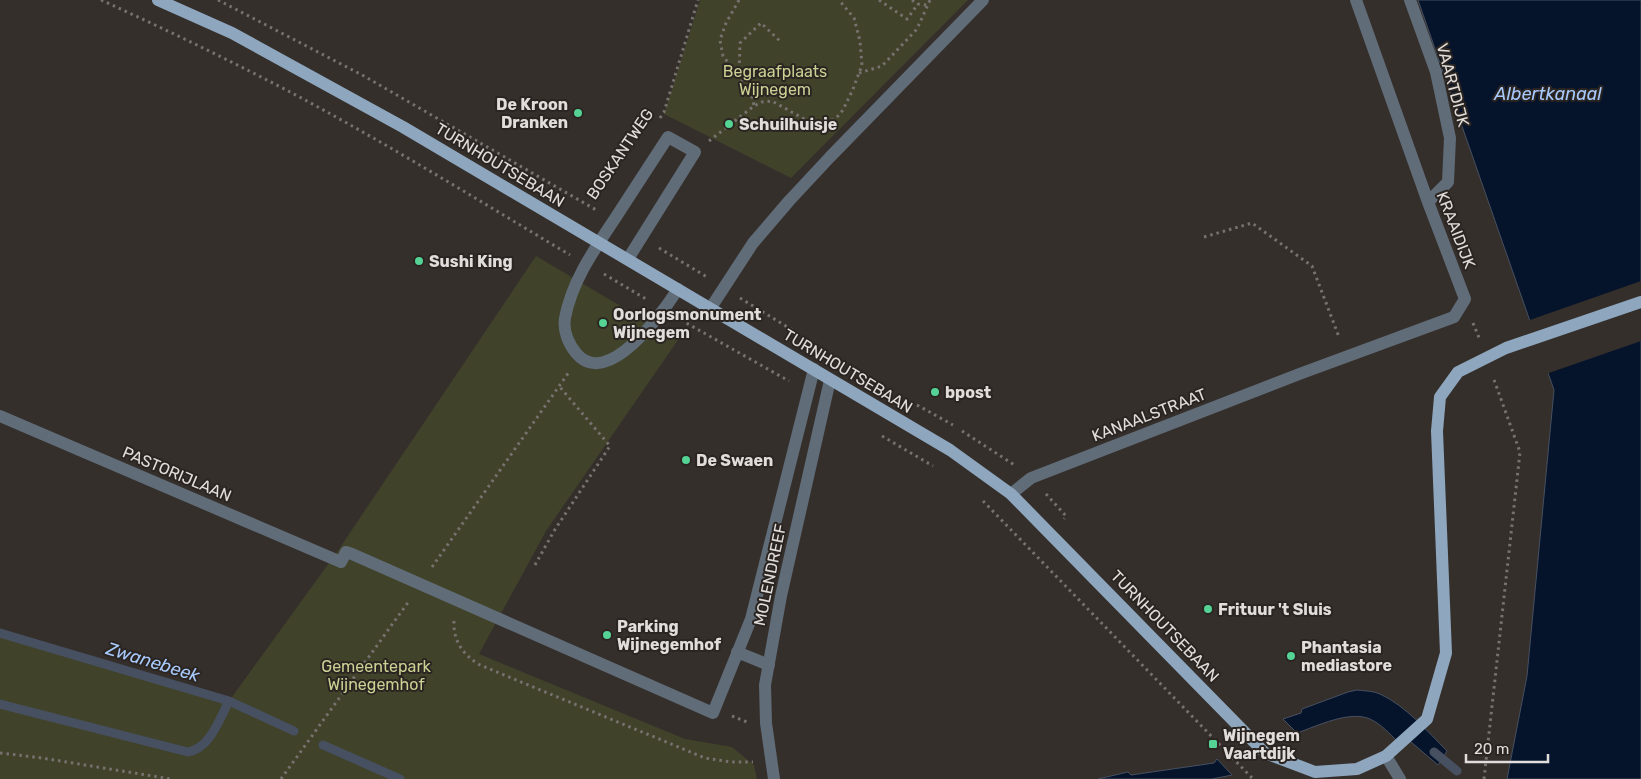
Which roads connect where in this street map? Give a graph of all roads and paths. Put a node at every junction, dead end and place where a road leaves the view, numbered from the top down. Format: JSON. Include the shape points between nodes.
{"nodes":[{"id":1,"x":101,"y":0,"type":"edge"},
{"id":2,"x":158,"y":0,"type":"edge"},
{"id":3,"x":698,"y":0,"type":"edge"},
{"id":4,"x":739,"y":0,"type":"edge"},
{"id":5,"x":839,"y":0,"type":"edge"},
{"id":6,"x":879,"y":0,"type":"edge"},
{"id":7,"x":912,"y":0,"type":"edge"},
{"id":8,"x":930,"y":0,"type":"edge"},
{"id":9,"x":983,"y":0,"type":"edge"},
{"id":10,"x":1356,"y":0,"type":"edge"},
{"id":11,"x":1410,"y":0,"type":"edge"},
{"id":12,"x":918,"y":4,"type":"junction"},
{"id":13,"x":927,"y":5,"type":"junction"},
{"id":14,"x":782,"y":43,"type":"dead end"},
{"id":15,"x":859,"y":73,"type":"junction"},
{"id":16,"x":739,"y":76,"type":"junction"},
{"id":17,"x":754,"y":106,"type":"junction"},
{"id":18,"x":659,"y":120,"type":"dead end"},
{"id":19,"x":695,"y":152,"type":"junction"},
{"id":20,"x":1428,"y":202,"type":"junction"},
{"id":21,"x":601,"y":205,"type":"dead end"},
{"id":22,"x":584,"y":234,"type":"junction"},
{"id":23,"x":1204,"y":237,"type":"dead end"},
{"id":24,"x":600,"y":242,"type":"junction"},
{"id":25,"x":628,"y":260,"type":"junction"},
{"id":26,"x":587,"y":264,"type":"junction"},
{"id":27,"x":678,"y":289,"type":"junction"},
{"id":28,"x":1465,"y":299,"type":"junction"},
{"id":29,"x":1641,"y":302,"type":"edge"},
{"id":30,"x":710,"y":308,"type":"junction"},
{"id":31,"x":664,"y":311,"type":"junction"},
{"id":32,"x":1481,"y":344,"type":"dead end"},
{"id":33,"x":580,"y":357,"type":"junction"},
{"id":34,"x":1347,"y":357,"type":"junction"},
{"id":35,"x":814,"y":369,"type":"junction"},
{"id":36,"x":1491,"y":371,"type":"dead end"},
{"id":37,"x":830,"y":380,"type":"junction"},
{"id":38,"x":558,"y":386,"type":"junction"},
{"id":39,"x":808,"y":392,"type":"junction"},
{"id":40,"x":0,"y":416,"type":"edge"},
{"id":41,"x":876,"y":432,"type":"dead end"},
{"id":42,"x":937,"y":469,"type":"dead end"},
{"id":43,"x":1011,"y":494,"type":"junction"},
{"id":44,"x":979,"y":498,"type":"dead end"},
{"id":45,"x":535,"y":565,"type":"dead end"},
{"id":46,"x":420,"y":584,"type":"junction"},
{"id":47,"x":454,"y":615,"type":"dead end"},
{"id":48,"x":737,"y":652,"type":"junction"},
{"id":49,"x":769,"y":666,"type":"junction"},
{"id":50,"x":715,"y":708,"type":"junction"},
{"id":51,"x":766,"y":728,"type":"junction"},
{"id":52,"x":0,"y":754,"type":"edge"},
{"id":53,"x":1386,"y":756,"type":"junction"},
{"id":54,"x":771,"y":762,"type":"junction"},
{"id":55,"x":171,"y":779,"type":"edge"},
{"id":56,"x":281,"y":779,"type":"edge"},
{"id":57,"x":774,"y":779,"type":"edge"},
{"id":58,"x":1253,"y":779,"type":"edge"},
{"id":59,"x":1400,"y":779,"type":"edge"},
{"id":60,"x":1484,"y":779,"type":"edge"}],
"edges":[{"from":1,"to":26,"type":"path","via":[[300,98]]},
{"from":2,"to":22,"type":"main road","name":"TURNHOUTSEBAAN","via":[[232,33],[395,122]]},
{"from":3,"to":18,"type":"path","name":"BOSKANTWEG"},
{"from":4,"to":16,"type":"path","via":[[720,40],[723,56]]},
{"from":5,"to":15,"type":"path","via":[[854,18],[860,41],[862,65]]},
{"from":6,"to":12,"type":"path","via":[[907,19]]},
{"from":7,"to":12,"type":"path"},
{"from":8,"to":13,"type":"path"},
{"from":9,"to":30,"type":"street","via":[[789,201],[753,243]]},
{"from":10,"to":20,"type":"street","name":"KRAAIDIJK"},
{"from":11,"to":20,"type":"street","name":"VAARTDIJK","via":[[1436,72],[1450,138],[1448,182]]},
{"from":12,"to":13,"type":"path"},
{"from":13,"to":15,"type":"path","via":[[917,29],[882,66]]},
{"from":14,"to":16,"type":"path","via":[[761,23],[740,43]]},
{"from":15,"to":17,"type":"path","via":[[843,110],[825,125],[815,125],[772,101]]},
{"from":16,"to":17,"type":"path","via":[[751,92]]},
{"from":17,"to":19,"type":"path"},
{"from":19,"to":24,"type":"street","via":[[668,137]]},
{"from":19,"to":25,"type":"street"},
{"from":20,"to":28,"type":"street","name":"KRAAIDIJK"},
{"from":21,"to":22,"type":"path","name":"BOSKANTWEG"},
{"from":22,"to":24,"type":"main road","name":"TURNHOUTSEBAAN"},
{"from":23,"to":34,"type":"path","via":[[1252,224],[1312,266]]},
{"from":24,"to":25,"type":"main road","name":"TURNHOUTSEBAAN"},
{"from":24,"to":26,"type":"street"},
{"from":25,"to":27,"type":"main road","name":"TURNHOUTSEBAAN"},
{"from":26,"to":31,"type":"path"},
{"from":26,"to":33,"type":"street","via":[[574,286],[564,320],[570,345]]},
{"from":27,"to":30,"type":"main road","name":"TURNHOUTSEBAAN"},
{"from":27,"to":31,"type":"street"},
{"from":28,"to":32,"type":"path"},
{"from":28,"to":34,"type":"street","via":[[1454,317]]},
{"from":29,"to":53,"type":"main road","name":"TURNHOUTSEBAAN","via":[[1506,348],[1458,372],[1440,397],[1437,431],[1446,653],[1427,719]]},
{"from":30,"to":35,"type":"main road","name":"TURNHOUTSEBAAN"},
{"from":31,"to":33,"type":"street","via":[[638,340],[615,358],[599,363]]},
{"from":31,"to":39,"type":"path"},
{"from":33,"to":38,"type":"path"},
{"from":34,"to":43,"type":"street","name":"KANAALSTRAAT","via":[[1031,478]]},
{"from":35,"to":37,"type":"main road","name":"TURNHOUTSEBAAN"},
{"from":35,"to":39,"type":"street"},
{"from":36,"to":60,"type":"path","via":[[1520,452]]},
{"from":37,"to":43,"type":"main road","name":"TURNHOUTSEBAAN","via":[[950,450]]},
{"from":37,"to":49,"type":"street","name":"MOLENDREEF","via":[[781,596]]},
{"from":38,"to":45,"type":"path","via":[[610,446]]},
{"from":38,"to":46,"type":"path"},
{"from":39,"to":48,"type":"street","via":[[751,620]]},
{"from":40,"to":46,"type":"street","name":"PASTORIJLAAN","via":[[341,562],[346,552]]},
{"from":41,"to":42,"type":"path"},
{"from":43,"to":53,"type":"main road","name":"TURNHOUTSEBAAN","via":[[1265,753],[1316,772],[1357,769]]},
{"from":44,"to":58,"type":"path"},
{"from":46,"to":50,"type":"street","via":[[713,713]]},
{"from":46,"to":56,"type":"path"},
{"from":47,"to":54,"type":"path","via":[[456,640],[466,656],[480,665],[705,758]]},
{"from":48,"to":49,"type":"street"},
{"from":48,"to":50,"type":"street"},
{"from":49,"to":51,"type":"street","name":"MOLENDREEF","via":[[765,685]]},
{"from":50,"to":51,"type":"path"},
{"from":51,"to":54,"type":"street","name":"MOLENDREEF"},
{"from":52,"to":55,"type":"path"},
{"from":53,"to":59,"type":"street"},
{"from":54,"to":57,"type":"street","name":"MOLENDREEF"}]}
